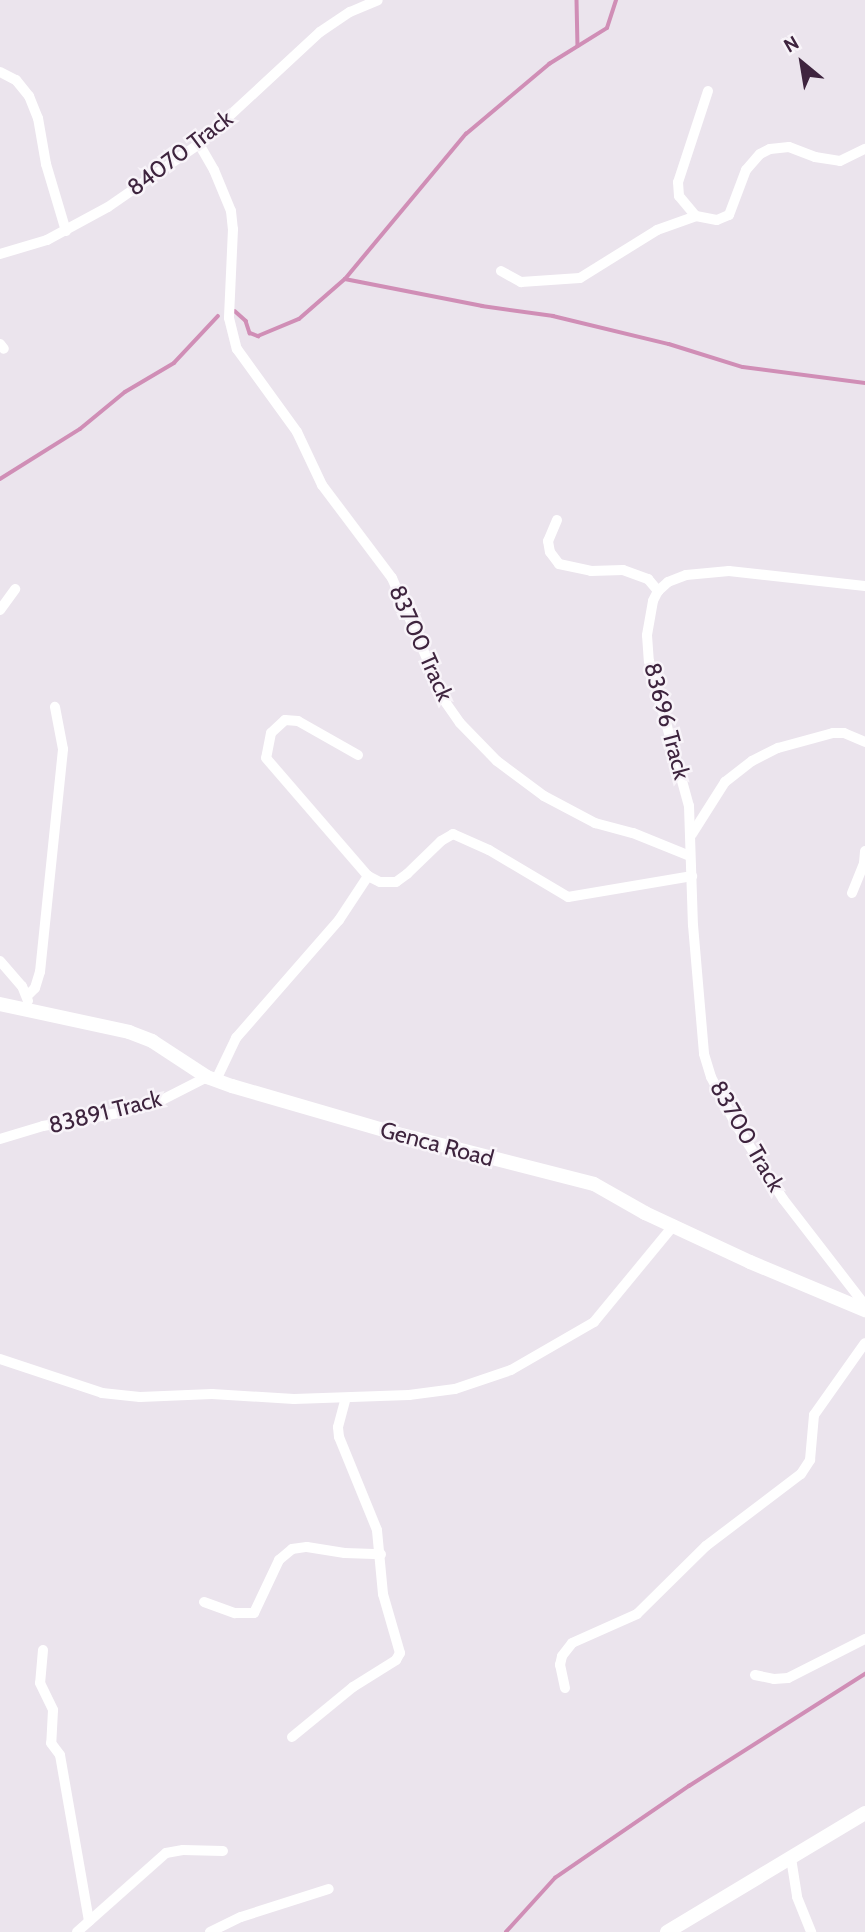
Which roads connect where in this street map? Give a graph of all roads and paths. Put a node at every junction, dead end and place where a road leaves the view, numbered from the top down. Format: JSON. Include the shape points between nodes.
{"nodes":[{"id":1,"x":378,"y":0,"type":"edge"},
{"id":2,"x":0,"y":72,"type":"edge"},
{"id":3,"x":708,"y":91,"type":"dead end"},
{"id":4,"x":199,"y":144,"type":"junction"},
{"id":5,"x":865,"y":149,"type":"edge"},
{"id":6,"x":696,"y":216,"type":"junction"},
{"id":7,"x":66,"y":231,"type":"junction"},
{"id":8,"x":0,"y":254,"type":"edge"},
{"id":9,"x":501,"y":271,"type":"dead end"},
{"id":10,"x":557,"y":520,"type":"dead end"},
{"id":11,"x":865,"y":586,"type":"edge"},
{"id":12,"x":15,"y":589,"type":"dead end"},
{"id":13,"x":658,"y":591,"type":"junction"},
{"id":14,"x":0,"y":610,"type":"edge"},
{"id":15,"x":55,"y":708,"type":"dead end"},
{"id":16,"x":865,"y":742,"type":"edge"},
{"id":17,"x":358,"y":755,"type":"dead end"},
{"id":18,"x":692,"y":834,"type":"junction"},
{"id":19,"x":865,"y":851,"type":"edge"},
{"id":20,"x":690,"y":856,"type":"junction"},
{"id":21,"x":368,"y":876,"type":"junction"},
{"id":22,"x":692,"y":876,"type":"junction"},
{"id":23,"x":852,"y":893,"type":"dead end"},
{"id":24,"x":0,"y":961,"type":"edge"},
{"id":25,"x":28,"y":1003,"type":"junction"},
{"id":26,"x":0,"y":1004,"type":"edge"},
{"id":27,"x":211,"y":1078,"type":"junction"},
{"id":28,"x":0,"y":1139,"type":"edge"},
{"id":29,"x":674,"y":1225,"type":"junction"},
{"id":30,"x":865,"y":1307,"type":"edge"},
{"id":31,"x":865,"y":1343,"type":"edge"},
{"id":32,"x":0,"y":1359,"type":"edge"},
{"id":33,"x":346,"y":1398,"type":"junction"},
{"id":34,"x":381,"y":1554,"type":"junction"},
{"id":35,"x":204,"y":1602,"type":"dead end"},
{"id":36,"x":865,"y":1639,"type":"edge"},
{"id":37,"x":43,"y":1650,"type":"dead end"},
{"id":38,"x":755,"y":1675,"type":"dead end"},
{"id":39,"x":565,"y":1688,"type":"dead end"},
{"id":40,"x":292,"y":1737,"type":"dead end"},
{"id":41,"x":865,"y":1813,"type":"edge"},
{"id":42,"x":223,"y":1851,"type":"dead end"},
{"id":43,"x":791,"y":1858,"type":"junction"},
{"id":44,"x":329,"y":1889,"type":"dead end"},
{"id":45,"x":89,"y":1922,"type":"junction"},
{"id":46,"x":77,"y":1932,"type":"edge"},
{"id":47,"x":210,"y":1932,"type":"edge"},
{"id":48,"x":667,"y":1932,"type":"edge"},
{"id":49,"x":811,"y":1932,"type":"edge"}],
"edges":[{"from":1,"to":4,"type":"street","name":"84070 Track","via":[[320,32]]},
{"from":2,"to":7,"type":"street","via":[[16,80],[29,96]]},
{"from":3,"to":6,"type":"street","via":[[678,182],[679,196]]},
{"from":4,"to":7,"type":"street","name":"84070 Track"},
{"from":4,"to":20,"type":"street","name":"83700 Track","via":[[231,211],[229,318],[237,349],[297,432],[322,485],[392,578],[446,703],[497,761],[544,796],[587,820]]},
{"from":5,"to":6,"type":"street","via":[[840,160],[789,147],[770,149],[746,170],[729,215],[717,220]]},
{"from":6,"to":9,"type":"street","via":[[657,230],[580,278],[521,282]]},
{"from":7,"to":8,"type":"street","name":"84070 Track"},
{"from":10,"to":13,"type":"street","via":[[548,541],[559,564],[591,571],[623,570],[648,579]]},
{"from":11,"to":13,"type":"street","via":[[729,571],[678,577]]},
{"from":12,"to":14,"type":"street"},
{"from":13,"to":18,"type":"street","name":"83696 Track","via":[[650,615],[649,661],[686,794]]},
{"from":15,"to":25,"type":"street","via":[[63,749],[40,972]]},
{"from":16,"to":18,"type":"street","via":[[834,733],[778,748],[752,761],[725,782]]},
{"from":17,"to":21,"type":"street","via":[[298,721],[285,720],[271,733],[266,758]]},
{"from":18,"to":20,"type":"street","name":"83696 Track"},
{"from":19,"to":23,"type":"street"},
{"from":20,"to":22,"type":"street","name":"83700 Track"},
{"from":21,"to":22,"type":"street","via":[[396,882],[453,834],[568,897]]},
{"from":21,"to":27,"type":"street","via":[[339,920],[236,1038]]},
{"from":22,"to":30,"type":"street","name":"83700 Track","via":[[704,1054],[711,1077],[783,1199]]},
{"from":24,"to":25,"type":"street"},
{"from":25,"to":26,"type":"street","name":"Genca Road"},
{"from":25,"to":27,"type":"street","name":"Genca Road","via":[[152,1041]]},
{"from":27,"to":28,"type":"street","name":"83891 Track","via":[[147,1105]]},
{"from":27,"to":29,"type":"street","name":"Genca Road","via":[[394,1133],[594,1184]]},
{"from":29,"to":30,"type":"street","name":"Genca Road","via":[[807,1287]]},
{"from":29,"to":33,"type":"street","via":[[594,1322],[511,1370],[455,1389]]},
{"from":31,"to":39,"type":"street","via":[[814,1415],[810,1460],[801,1474],[706,1546],[637,1614],[572,1643],[562,1656]]},
{"from":32,"to":33,"type":"street","via":[[102,1393],[127,1396]]},
{"from":33,"to":34,"type":"street","via":[[338,1427],[342,1451],[371,1512]]},
{"from":34,"to":35,"type":"street","via":[[307,1546],[292,1549],[279,1560],[254,1613],[235,1613]]},
{"from":34,"to":40,"type":"street","via":[[383,1594],[399,1656]]},
{"from":36,"to":38,"type":"street","via":[[788,1678]]},
{"from":37,"to":45,"type":"street","via":[[40,1683],[53,1710],[51,1743],[60,1755]]},
{"from":41,"to":43,"type":"street"},
{"from":42,"to":45,"type":"street","via":[[166,1853]]},
{"from":43,"to":48,"type":"street"},
{"from":43,"to":49,"type":"street","via":[[797,1897]]},
{"from":44,"to":47,"type":"street","via":[[241,1917]]},
{"from":45,"to":46,"type":"street"}]}
